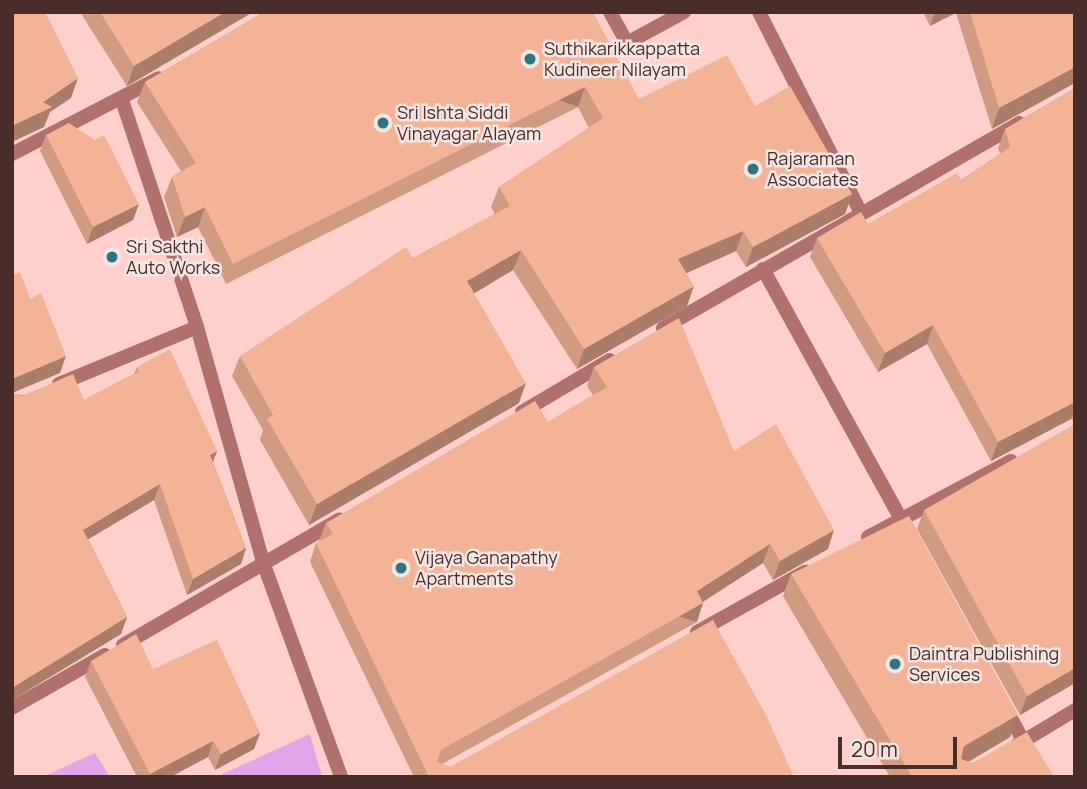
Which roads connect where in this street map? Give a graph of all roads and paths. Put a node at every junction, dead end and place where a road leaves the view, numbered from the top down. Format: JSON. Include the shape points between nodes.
{"nodes":[{"id":1,"x":610,"y":12,"type":"edge"},
{"id":2,"x":684,"y":12,"type":"edge"},
{"id":3,"x":759,"y":12,"type":"edge"},
{"id":4,"x":168,"y":73,"type":"edge"},
{"id":5,"x":122,"y":100,"type":"junction"},
{"id":6,"x":1039,"y":112,"type":"edge"},
{"id":7,"x":12,"y":154,"type":"edge"},
{"id":8,"x":861,"y":213,"type":"junction"},
{"id":9,"x":763,"y":269,"type":"junction"},
{"id":10,"x":197,"y":327,"type":"junction"},
{"id":11,"x":644,"y":339,"type":"edge"},
{"id":12,"x":620,"y":353,"type":"edge"},
{"id":13,"x":49,"y":388,"type":"edge"},
{"id":14,"x":513,"y":417,"type":"edge"},
{"id":15,"x":1028,"y":452,"type":"edge"},
{"id":16,"x":359,"y":508,"type":"edge"},
{"id":17,"x":901,"y":519,"type":"junction"},
{"id":18,"x":914,"y":542,"type":"edge"},
{"id":19,"x":852,"y":546,"type":"edge"},
{"id":20,"x":264,"y":565,"type":"junction"},
{"id":21,"x":816,"y":566,"type":"edge"},
{"id":22,"x":682,"y":641,"type":"edge"},
{"id":23,"x":998,"y":695,"type":"edge"},
{"id":24,"x":12,"y":708,"type":"edge"},
{"id":25,"x":1075,"y":710,"type":"edge"},
{"id":26,"x":1024,"y":741,"type":"junction"},
{"id":27,"x":1003,"y":753,"type":"edge"},
{"id":28,"x":341,"y":777,"type":"edge"},
{"id":29,"x":1044,"y":777,"type":"edge"}],
"edges":[{"from":1,"to":2,"type":"street","via":[[627,43]]},
{"from":3,"to":8,"type":"street"},
{"from":4,"to":5,"type":"street"},
{"from":5,"to":7,"type":"street"},
{"from":5,"to":10,"type":"street"},
{"from":6,"to":8,"type":"street"},
{"from":8,"to":9,"type":"street"},
{"from":9,"to":11,"type":"street"},
{"from":9,"to":17,"type":"street"},
{"from":10,"to":13,"type":"street"},
{"from":10,"to":20,"type":"street"},
{"from":12,"to":14,"type":"street"},
{"from":15,"to":17,"type":"street"},
{"from":16,"to":20,"type":"street"},
{"from":17,"to":18,"type":"street"},
{"from":17,"to":19,"type":"street"},
{"from":20,"to":24,"type":"street"},
{"from":20,"to":28,"type":"street"},
{"from":21,"to":22,"type":"street"},
{"from":23,"to":26,"type":"street"},
{"from":25,"to":26,"type":"street"},
{"from":26,"to":27,"type":"street"},
{"from":26,"to":29,"type":"street"}]}
